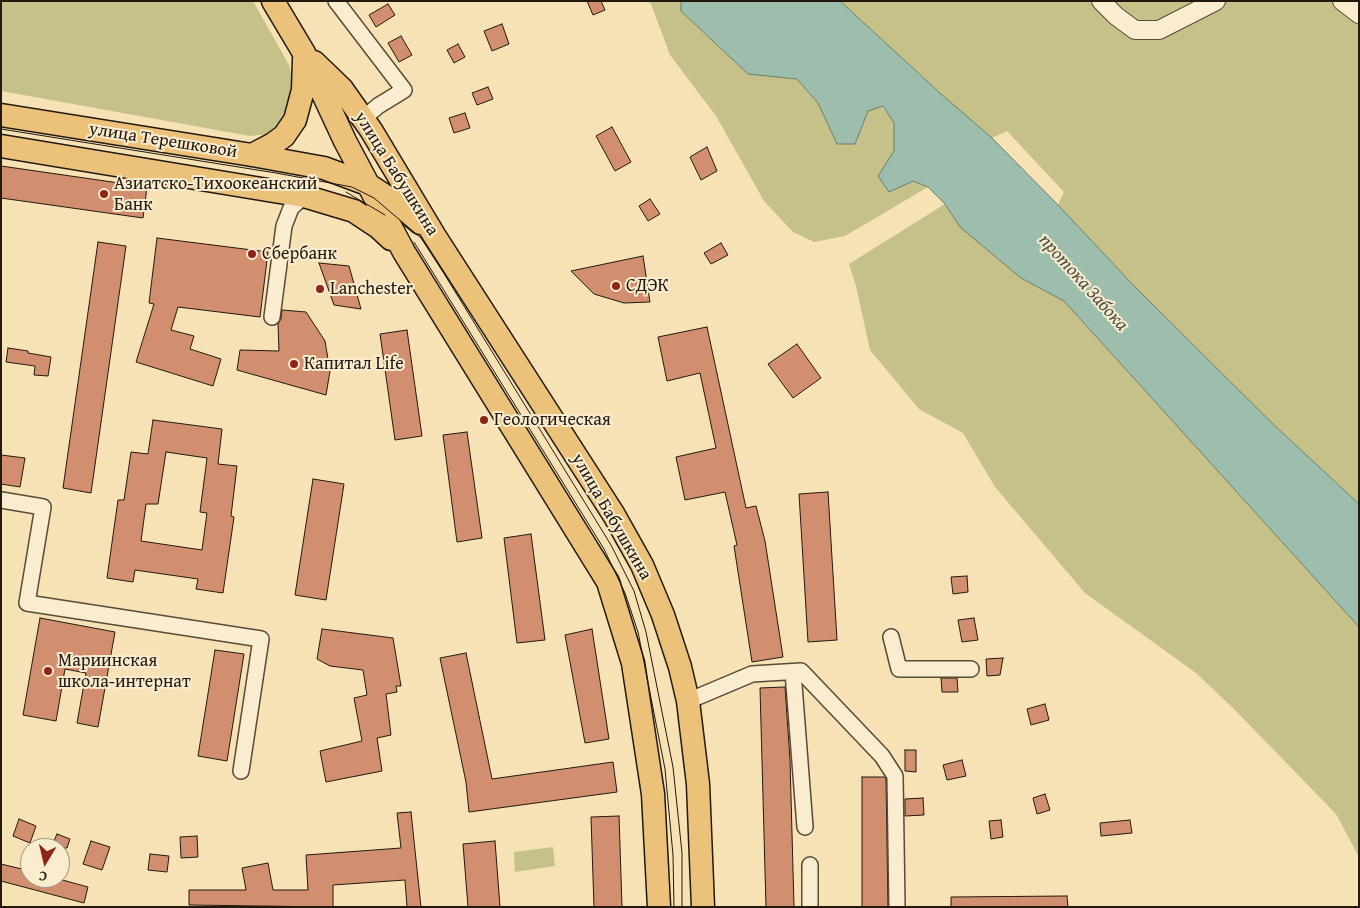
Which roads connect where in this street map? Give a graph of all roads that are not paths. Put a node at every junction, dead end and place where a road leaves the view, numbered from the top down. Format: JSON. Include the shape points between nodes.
{"nodes":[{"id":1,"x":273,"y":1,"type":"edge"},
{"id":2,"x":336,"y":1,"type":"edge"},
{"id":3,"x":1101,"y":1,"type":"edge"},
{"id":4,"x":1216,"y":1,"type":"edge"},
{"id":5,"x":1342,"y":1,"type":"edge"},
{"id":6,"x":1359,"y":14,"type":"edge"},
{"id":7,"x":304,"y":53,"type":"junction"},
{"id":8,"x":1,"y":116,"type":"edge"},
{"id":9,"x":363,"y":119,"type":"junction"},
{"id":10,"x":345,"y":141,"type":"junction"},
{"id":11,"x":1,"y":146,"type":"edge"},
{"id":12,"x":252,"y":155,"type":"junction"},
{"id":13,"x":324,"y":168,"type":"junction"},
{"id":14,"x":367,"y":184,"type":"junction"},
{"id":15,"x":300,"y":196,"type":"junction"},
{"id":16,"x":434,"y":235,"type":"junction"},
{"id":17,"x":404,"y":252,"type":"junction"},
{"id":18,"x":272,"y":317,"type":"dead end"},
{"id":19,"x":1,"y":500,"type":"edge"},
{"id":20,"x":891,"y":637,"type":"dead end"},
{"id":21,"x":971,"y":669,"type":"dead end"},
{"id":22,"x":793,"y":672,"type":"junction"},
{"id":23,"x":688,"y":701,"type":"junction"},
{"id":24,"x":241,"y":770,"type":"dead end"},
{"id":25,"x":805,"y":826,"type":"dead end"},
{"id":26,"x":810,"y":865,"type":"dead end"},
{"id":27,"x":659,"y":907,"type":"edge"},
{"id":28,"x":703,"y":907,"type":"edge"},
{"id":29,"x":810,"y":907,"type":"edge"},
{"id":30,"x":897,"y":907,"type":"edge"}],
"edges":[{"from":1,"to":7,"type":"main road","name":"улица Бабушкина"},
{"from":2,"to":9,"type":"street","via":[[404,90]]},
{"from":3,"to":4,"type":"street","via":[[1135,30],[1159,30]]},
{"from":5,"to":6,"type":"street"},
{"from":7,"to":9,"type":"main road","name":"улица Бабушкина","via":[[342,90]]},
{"from":7,"to":10,"type":"main road","name":"улица Бабушкина"},
{"from":7,"to":12,"type":"main road","via":[[303,90],[295,120],[284,136]]},
{"from":8,"to":12,"type":"main road","name":"улица Терешковой"},
{"from":9,"to":10,"type":"main road"},
{"from":9,"to":16,"type":"main road","name":"улица Бабушкина"},
{"from":10,"to":13,"type":"main road"},
{"from":10,"to":14,"type":"main road","name":"улица Бабушкина"},
{"from":11,"to":15,"type":"main road","name":"улица Терешковой"},
{"from":12,"to":13,"type":"main road","name":"улица Терешковой"},
{"from":13,"to":14,"type":"main road","name":"улица Терешковой"},
{"from":13,"to":15,"type":"main road"},
{"from":14,"to":16,"type":"main road","name":"улица Терешковой","via":[[399,205]]},
{"from":14,"to":17,"type":"main road","name":"улица Бабушкина"},
{"from":15,"to":17,"type":"main road","name":"улица Терешковой","via":[[340,206],[363,216]]},
{"from":15,"to":18,"type":"street","via":[[290,208],[284,226]]},
{"from":16,"to":23,"type":"main road","name":"улица Бабушкина","via":[[614,514],[642,564],[663,615]]},
{"from":17,"to":27,"type":"main road","name":"улица Бабушкина","via":[[608,582],[633,663],[653,794]]},
{"from":19,"to":24,"type":"street","via":[[43,507],[27,603],[261,639]]},
{"from":20,"to":21,"type":"street","via":[[899,669]]},
{"from":22,"to":23,"type":"street","via":[[752,674]]},
{"from":22,"to":25,"type":"street"},
{"from":22,"to":30,"type":"street","via":[[801,671],[882,756],[895,776]]},
{"from":23,"to":28,"type":"main road","name":"улица Бабушкина","via":[[698,784]]},
{"from":26,"to":29,"type":"street"}]}
